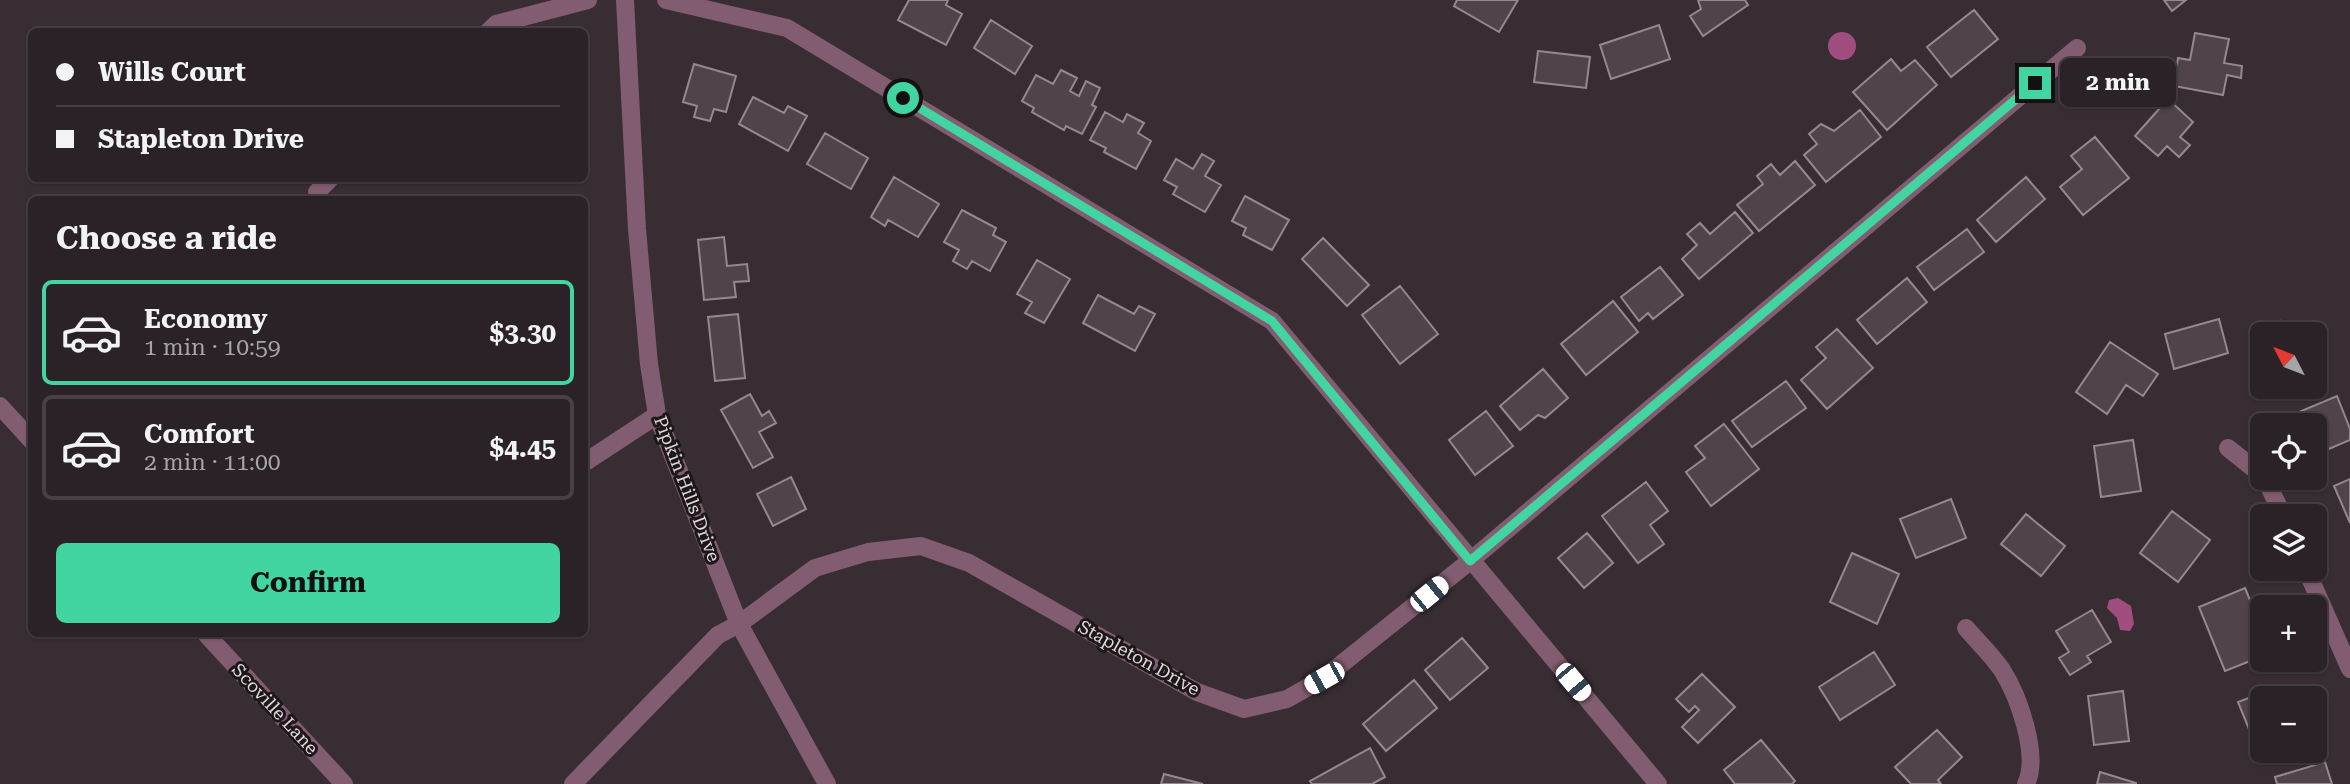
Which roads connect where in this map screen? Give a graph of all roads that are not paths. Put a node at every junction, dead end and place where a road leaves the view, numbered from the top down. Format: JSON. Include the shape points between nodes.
{"nodes":[{"id":1,"x":588,"y":0,"type":"edge"},
{"id":2,"x":625,"y":0,"type":"edge"},
{"id":3,"x":666,"y":0,"type":"edge"},
{"id":4,"x":492,"y":28,"type":"edge"},
{"id":5,"x":2077,"y":48,"type":"dead end"},
{"id":6,"x":327,"y":182,"type":"edge"},
{"id":7,"x":317,"y":192,"type":"dead end"},
{"id":8,"x":0,"y":406,"type":"edge"},
{"id":9,"x":657,"y":415,"type":"junction"},
{"id":10,"x":28,"y":437,"type":"edge"},
{"id":11,"x":2228,"y":448,"type":"dead end"},
{"id":12,"x":588,"y":460,"type":"edge"},
{"id":13,"x":2250,"y":466,"type":"edge"},
{"id":14,"x":1470,"y":561,"type":"junction"},
{"id":15,"x":2311,"y":581,"type":"edge"},
{"id":16,"x":739,"y":624,"type":"junction"},
{"id":17,"x":1966,"y":628,"type":"dead end"},
{"id":18,"x":209,"y":637,"type":"edge"},
{"id":19,"x":2350,"y":669,"type":"edge"},
{"id":20,"x":344,"y":784,"type":"edge"},
{"id":21,"x":573,"y":784,"type":"edge"},
{"id":22,"x":827,"y":784,"type":"edge"},
{"id":23,"x":1658,"y":784,"type":"edge"},
{"id":24,"x":2026,"y":784,"type":"edge"}],
"edges":[{"from":1,"to":4,"type":"street"},
{"from":2,"to":9,"type":"street","name":"Pipkin Hills Drive","via":[[637,229]]},
{"from":3,"to":14,"type":"street","via":[[787,28],[1272,321]]},
{"from":5,"to":14,"type":"street","name":"Stapleton Drive"},
{"from":6,"to":7,"type":"street"},
{"from":8,"to":10,"type":"street"},
{"from":9,"to":12,"type":"street"},
{"from":9,"to":16,"type":"street","name":"Pipkin Hills Drive"},
{"from":11,"to":13,"type":"street"},
{"from":14,"to":16,"type":"street","name":"Stapleton Drive","via":[[1324,678],[1287,699],[1244,709],[1198,692],[969,563],[921,546],[868,552],[815,568]]},
{"from":14,"to":23,"type":"street"},
{"from":15,"to":19,"type":"street"},
{"from":16,"to":21,"type":"street","name":"Stapleton Drive","via":[[718,635]]},
{"from":16,"to":22,"type":"street","name":"Pipkin Hills Drive"},
{"from":17,"to":24,"type":"street","via":[[2002,670],[2019,706],[2029,740]]},
{"from":18,"to":20,"type":"street","name":"Scoville Lane"}]}
